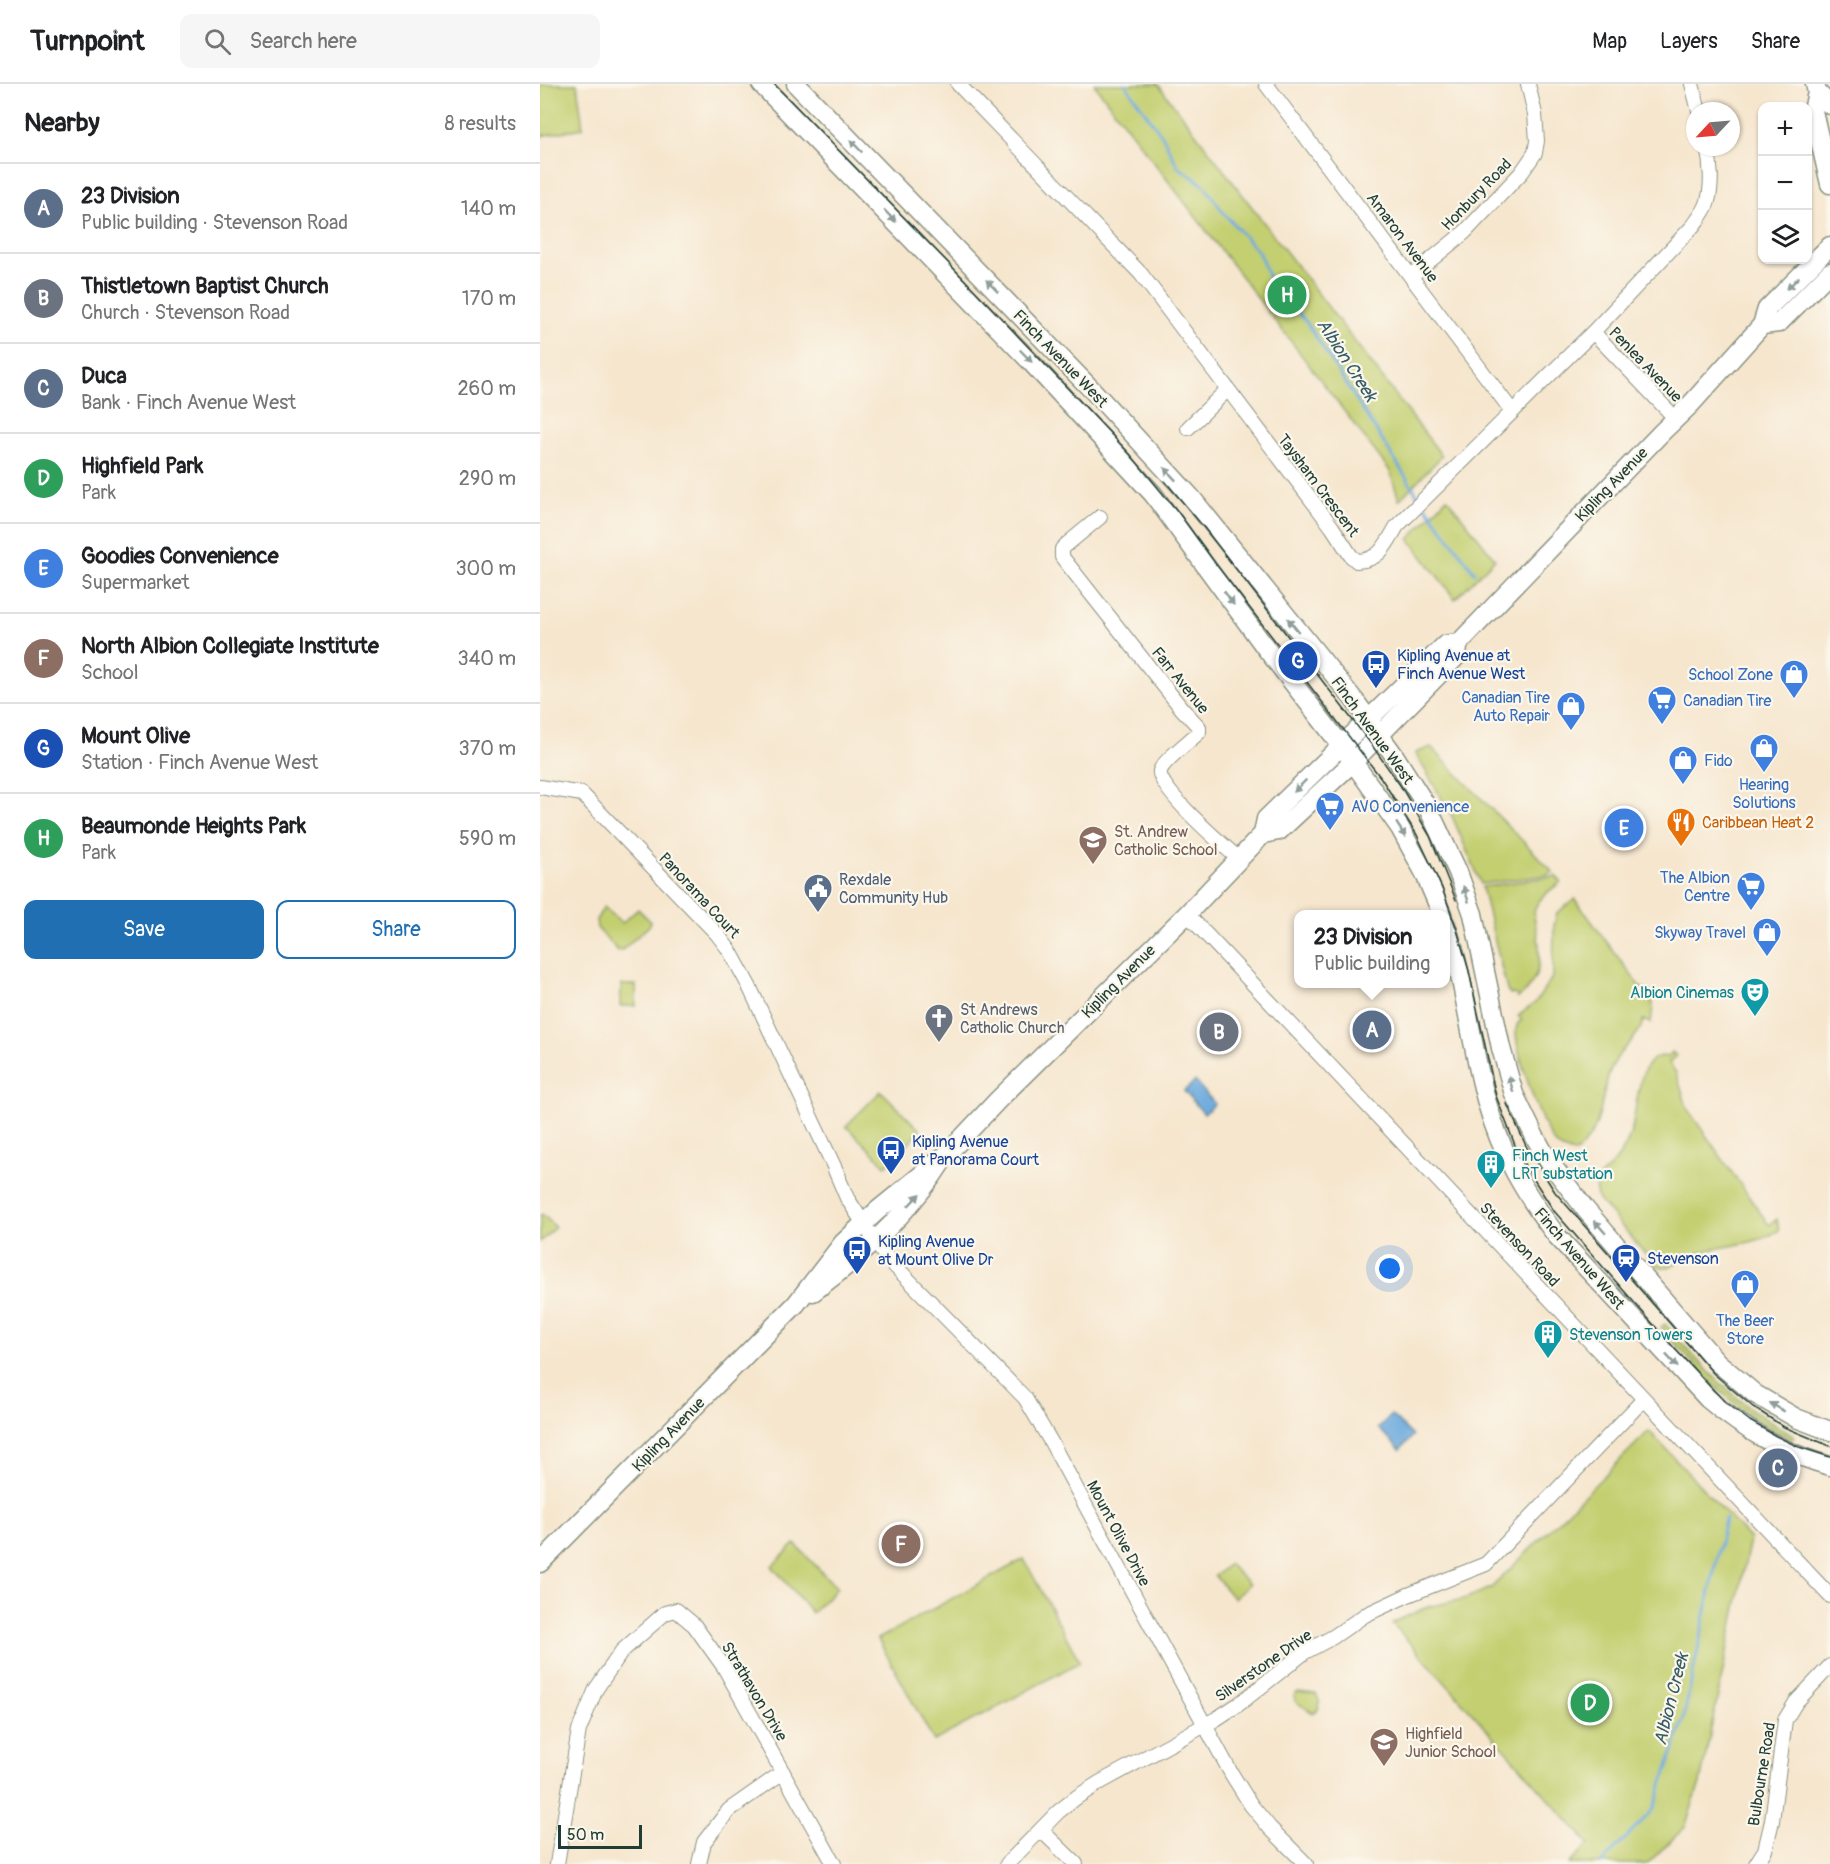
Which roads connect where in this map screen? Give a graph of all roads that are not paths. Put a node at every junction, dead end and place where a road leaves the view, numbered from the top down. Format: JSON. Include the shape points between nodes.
{"nodes":[{"id":1,"x":761,"y":84,"type":"edge"},
{"id":2,"x":796,"y":84,"type":"edge"},
{"id":3,"x":1266,"y":84,"type":"edge"},
{"id":4,"x":1528,"y":84,"type":"edge"},
{"id":5,"x":1692,"y":84,"type":"edge"},
{"id":6,"x":962,"y":85,"type":"edge"},
{"id":7,"x":1816,"y":88,"type":"edge"},
{"id":8,"x":1697,"y":102,"type":"edge"},
{"id":9,"x":1830,"y":105,"type":"edge"},
{"id":10,"x":1709,"y":156,"type":"edge"},
{"id":11,"x":1830,"y":184,"type":"edge"},
{"id":12,"x":1830,"y":246,"type":"edge"},
{"id":13,"x":1830,"y":272,"type":"edge"},
{"id":14,"x":1411,"y":276,"type":"junction"},
{"id":15,"x":1830,"y":291,"type":"edge"},
{"id":16,"x":1801,"y":301,"type":"junction"},
{"id":17,"x":1762,"y":325,"type":"junction"},
{"id":18,"x":1593,"y":332,"type":"junction"},
{"id":19,"x":1227,"y":390,"type":"junction"},
{"id":20,"x":1512,"y":411,"type":"junction"},
{"id":21,"x":1676,"y":418,"type":"junction"},
{"id":22,"x":1188,"y":428,"type":"dead end"},
{"id":23,"x":1100,"y":517,"type":"dead end"},
{"id":24,"x":1459,"y":643,"type":"junction"},
{"id":25,"x":1368,"y":720,"type":"junction"},
{"id":26,"x":1379,"y":735,"type":"junction"},
{"id":27,"x":1341,"y":745,"type":"junction"},
{"id":28,"x":1353,"y":762,"type":"junction"},
{"id":29,"x":540,"y":787,"type":"edge"},
{"id":30,"x":1263,"y":834,"type":"junction"},
{"id":31,"x":1239,"y":859,"type":"junction"},
{"id":32,"x":1440,"y":910,"type":"edge"},
{"id":33,"x":1187,"y":914,"type":"junction"},
{"id":34,"x":1450,"y":940,"type":"edge"},
{"id":35,"x":947,"y":1154,"type":"junction"},
{"id":36,"x":858,"y":1216,"type":"junction"},
{"id":37,"x":874,"y":1240,"type":"junction"},
{"id":38,"x":796,"y":1304,"type":"junction"},
{"id":39,"x":1643,"y":1400,"type":"junction"},
{"id":40,"x":1830,"y":1431,"type":"edge"},
{"id":41,"x":1830,"y":1466,"type":"edge"},
{"id":42,"x":540,"y":1563,"type":"edge"},
{"id":43,"x":1830,"y":1596,"type":"edge"},
{"id":44,"x":1830,"y":1666,"type":"edge"},
{"id":45,"x":1205,"y":1725,"type":"junction"},
{"id":46,"x":783,"y":1772,"type":"junction"},
{"id":47,"x":1041,"y":1830,"type":"junction"},
{"id":48,"x":557,"y":1864,"type":"edge"},
{"id":49,"x":699,"y":1864,"type":"edge"},
{"id":50,"x":834,"y":1864,"type":"edge"},
{"id":51,"x":1007,"y":1864,"type":"edge"},
{"id":52,"x":1076,"y":1864,"type":"edge"},
{"id":53,"x":1306,"y":1864,"type":"edge"},
{"id":54,"x":1756,"y":1864,"type":"edge"}],
"edges":[{"from":1,"to":27,"type":"main road","name":"Finch Avenue West","one_way":true,"via":[[1030,361],[1153,494]]},
{"from":25,"to":2,"type":"main road","name":"Finch Avenue West","one_way":true,"via":[[1190,496]]},
{"from":3,"to":14,"type":"street","name":"Amaron Avenue"},
{"from":4,"to":14,"type":"street","name":"Honbury Road","via":[[1535,114],[1535,153],[1465,232]]},
{"from":5,"to":8,"type":"street"},
{"from":6,"to":19,"type":"street","name":"Taysham Crescent","via":[[1141,274]]},
{"from":7,"to":9,"type":"main road"},
{"from":7,"to":11,"type":"main road","via":[[1813,111]]},
{"from":10,"to":18,"type":"street","name":"Taysham Crescent","via":[[1711,184],[1707,205],[1694,225]]},
{"from":12,"to":17,"type":"main road","name":"Kipling Avenue","one_way":true,"via":[[1767,309]]},
{"from":13,"to":16,"type":"main road","name":"Kipling Avenue"},
{"from":14,"to":20,"type":"street","name":"Amaron Avenue"},
{"from":15,"to":16,"type":"main road"},
{"from":16,"to":17,"type":"main road","name":"Kipling Avenue","via":[[1779,323]]},
{"from":17,"to":21,"type":"main road","name":"Kipling Avenue"},
{"from":18,"to":20,"type":"street","name":"Taysham Crescent"},
{"from":18,"to":21,"type":"street","name":"Penlea Avenue"},
{"from":19,"to":20,"type":"street","name":"Taysham Crescent","via":[[1357,561],[1379,555],[1397,526]]},
{"from":19,"to":22,"type":"street"},
{"from":21,"to":24,"type":"main road","name":"Kipling Avenue"},
{"from":23,"to":31,"type":"street","name":"Farr Avenue","via":[[1062,549],[1062,557],[1199,727],[1199,732],[1160,770],[1161,781]]},
{"from":24,"to":25,"type":"main road","name":"Kipling Avenue","via":[[1445,645]]},
{"from":24,"to":26,"type":"main road","name":"Kipling Avenue","via":[[1456,657]]},
{"from":25,"to":26,"type":"main road","name":"Finch Avenue West"},
{"from":25,"to":27,"type":"main road","name":"Kipling Avenue"},
{"from":26,"to":28,"type":"main road","name":"Kipling Avenue"},
{"from":40,"to":26,"type":"main road","name":"Finch Avenue West","one_way":true,"via":[[1796,1418],[1755,1394],[1717,1362],[1548,1160],[1514,1094],[1473,914],[1458,872],[1429,810]]},
{"from":27,"to":28,"type":"main road","name":"Finch Avenue West"},
{"from":27,"to":30,"type":"main road","name":"Kipling Avenue","one_way":true,"via":[[1266,819]]},
{"from":28,"to":30,"type":"main road","name":"Kipling Avenue","via":[[1278,831]]},
{"from":28,"to":32,"type":"main road","name":"Finch Avenue West","one_way":true,"via":[[1413,850]]},
{"from":29,"to":36,"type":"street","name":"Panorama Court","via":[[582,794],[717,934],[739,967]]},
{"from":30,"to":31,"type":"main road","name":"Kipling Avenue"},
{"from":31,"to":33,"type":"main road","name":"Kipling Avenue"},
{"from":33,"to":35,"type":"main road","name":"Kipling Avenue"},
{"from":33,"to":39,"type":"street","name":"Stevenson Road"},
{"from":34,"to":41,"type":"main road","name":"Finch Avenue West","one_way":true,"via":[[1487,1104],[1517,1179],[1535,1208],[1708,1399],[1758,1437]]},
{"from":35,"to":36,"type":"main road","name":"Kipling Avenue"},
{"from":37,"to":35,"type":"main road","name":"Kipling Avenue","one_way":true,"via":[[927,1186]]},
{"from":36,"to":37,"type":"street"},
{"from":36,"to":38,"type":"main road","name":"Kipling Avenue","via":[[843,1243]]},
{"from":37,"to":38,"type":"main road","name":"Kipling Avenue"},
{"from":37,"to":45,"type":"street","name":"Mount Olive Drive","via":[[891,1263],[1025,1398]]},
{"from":38,"to":42,"type":"main road","name":"Kipling Avenue"},
{"from":39,"to":43,"type":"street","name":"Stevenson Road"},
{"from":39,"to":45,"type":"street","name":"Silverstone Drive","via":[[1486,1564],[1365,1615],[1305,1652],[1239,1704]]},
{"from":44,"to":54,"type":"street","name":"Bulbourne Road","via":[[1796,1702],[1785,1720],[1772,1821],[1765,1850]]},
{"from":45,"to":47,"type":"street","name":"Silverstone Drive","via":[[1099,1783],[1058,1812]]},
{"from":45,"to":53,"type":"street","name":"Mount Olive Drive","via":[[1251,1805]]},
{"from":46,"to":48,"type":"street","name":"Strathavon Drive","via":[[724,1666],[694,1625],[676,1610],[665,1613],[622,1651],[596,1689],[579,1730]]},
{"from":46,"to":49,"type":"street","via":[[729,1810],[704,1842]]},
{"from":46,"to":50,"type":"street","name":"Strathavon Drive"},
{"from":47,"to":51,"type":"street","name":"Silverstone Drive"},
{"from":47,"to":52,"type":"street"}]}
